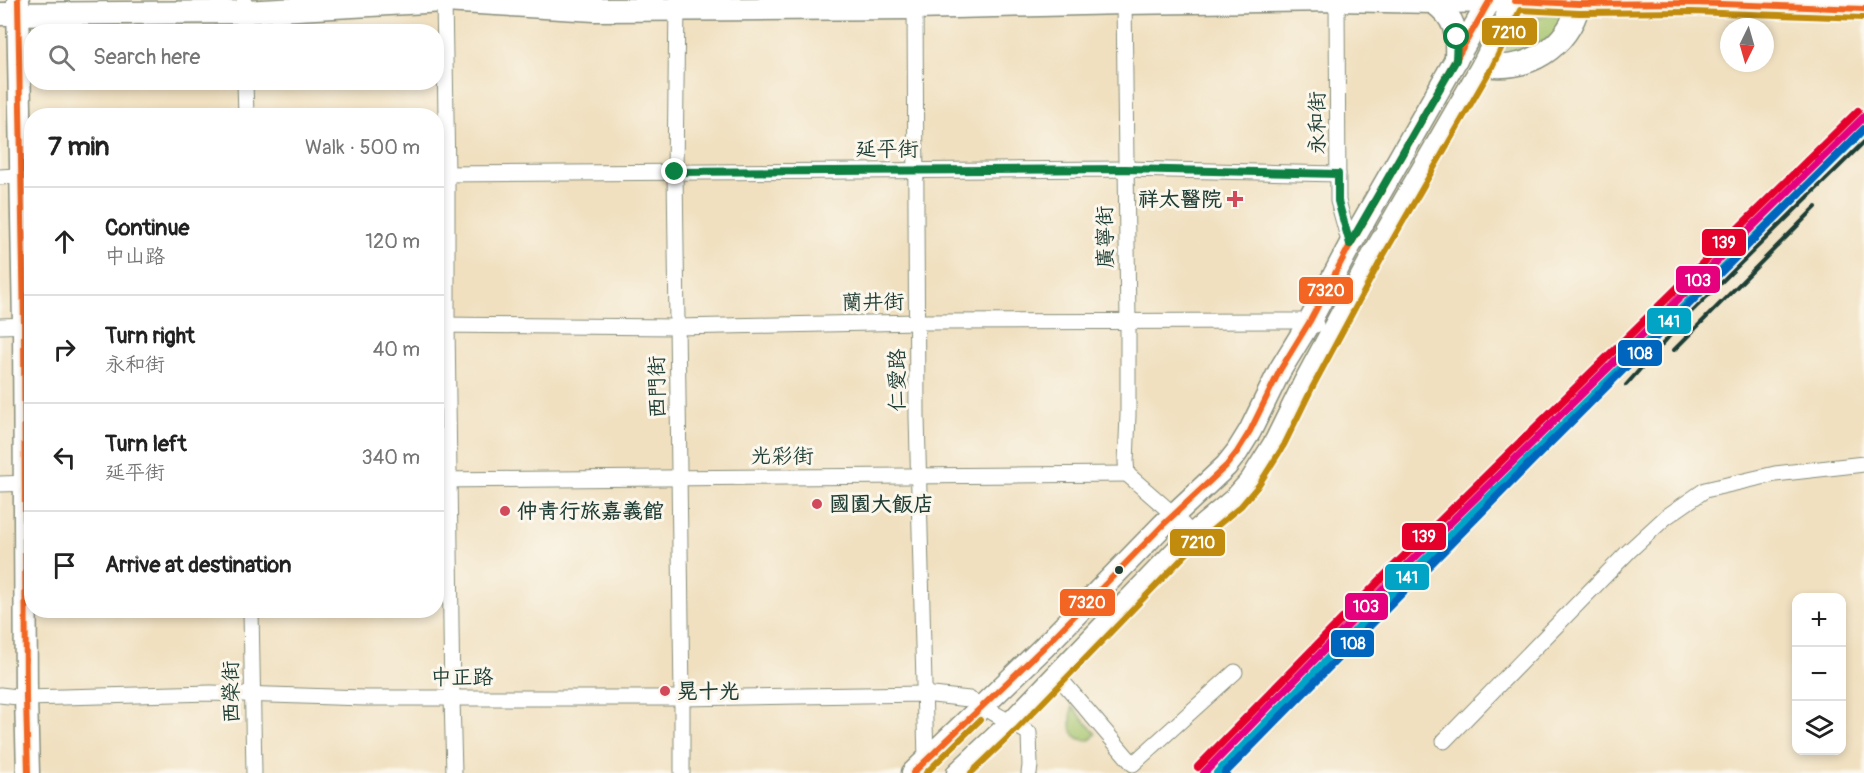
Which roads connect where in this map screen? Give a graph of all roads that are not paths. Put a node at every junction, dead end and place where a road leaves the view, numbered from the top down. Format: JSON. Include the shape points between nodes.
{"nodes":[{"id":1,"x":444,"y":0,"type":"edge"},
{"id":2,"x":1337,"y":0,"type":"edge"},
{"id":3,"x":1515,"y":0,"type":"edge"},
{"id":4,"x":1124,"y":1,"type":"edge"},
{"id":5,"x":1435,"y":1,"type":"edge"},
{"id":6,"x":1490,"y":1,"type":"edge"},
{"id":7,"x":915,"y":4,"type":"edge"},
{"id":8,"x":1579,"y":4,"type":"junction"},
{"id":9,"x":677,"y":5,"type":"edge"},
{"id":10,"x":1605,"y":7,"type":"junction"},
{"id":11,"x":12,"y":9,"type":"edge"},
{"id":12,"x":1864,"y":9,"type":"edge"},
{"id":13,"x":244,"y":14,"type":"edge"},
{"id":14,"x":1864,"y":16,"type":"edge"},
{"id":15,"x":444,"y":24,"type":"edge"},
{"id":16,"x":1456,"y":60,"type":"junction"},
{"id":17,"x":1483,"y":65,"type":"junction"},
{"id":18,"x":245,"y":90,"type":"edge"},
{"id":19,"x":443,"y":90,"type":"edge"},
{"id":20,"x":246,"y":108,"type":"edge"},
{"id":21,"x":443,"y":108,"type":"edge"},
{"id":22,"x":1125,"y":169,"type":"junction"},
{"id":23,"x":917,"y":170,"type":"junction"},
{"id":24,"x":675,"y":172,"type":"junction"},
{"id":25,"x":444,"y":174,"type":"edge"},
{"id":26,"x":1338,"y":174,"type":"junction"},
{"id":27,"x":17,"y":176,"type":"edge"},
{"id":28,"x":1350,"y":244,"type":"junction"},
{"id":29,"x":1370,"y":262,"type":"junction"},
{"id":30,"x":24,"y":271,"type":"edge"},
{"id":31,"x":1310,"y":321,"type":"junction"},
{"id":32,"x":918,"y":322,"type":"junction"},
{"id":33,"x":1128,"y":323,"type":"junction"},
{"id":34,"x":24,"y":325,"type":"edge"},
{"id":35,"x":444,"y":325,"type":"edge"},
{"id":36,"x":0,"y":326,"type":"edge"},
{"id":37,"x":677,"y":327,"type":"junction"},
{"id":38,"x":1331,"y":335,"type":"junction"},
{"id":39,"x":1864,"y":464,"type":"edge"},
{"id":40,"x":1127,"y":474,"type":"junction"},
{"id":41,"x":919,"y":476,"type":"junction"},
{"id":42,"x":679,"y":477,"type":"junction"},
{"id":43,"x":444,"y":479,"type":"edge"},
{"id":44,"x":24,"y":483,"type":"edge"},
{"id":45,"x":0,"y":484,"type":"edge"},
{"id":46,"x":444,"y":503,"type":"edge"},
{"id":47,"x":1174,"y":515,"type":"junction"},
{"id":48,"x":1192,"y":535,"type":"junction"},
{"id":49,"x":27,"y":618,"type":"edge"},
{"id":50,"x":251,"y":618,"type":"edge"},
{"id":51,"x":1235,"y":672,"type":"dead end"},
{"id":52,"x":1057,"y":675,"type":"junction"},
{"id":53,"x":253,"y":693,"type":"junction"},
{"id":54,"x":924,"y":694,"type":"junction"},
{"id":55,"x":0,"y":695,"type":"edge"},
{"id":56,"x":26,"y":698,"type":"junction"},
{"id":57,"x":452,"y":698,"type":"junction"},
{"id":58,"x":682,"y":698,"type":"junction"},
{"id":59,"x":982,"y":707,"type":"junction"},
{"id":60,"x":1011,"y":723,"type":"junction"},
{"id":61,"x":1444,"y":741,"type":"dead end"},
{"id":62,"x":919,"y":767,"type":"edge"},
{"id":63,"x":28,"y":773,"type":"edge"},
{"id":64,"x":254,"y":773,"type":"edge"},
{"id":65,"x":454,"y":773,"type":"edge"},
{"id":66,"x":682,"y":773,"type":"edge"},
{"id":67,"x":958,"y":773,"type":"edge"},
{"id":68,"x":1029,"y":773,"type":"edge"}],
"edges":[{"from":1,"to":9,"type":"main road","via":[[595,10]]},
{"from":1,"to":13,"type":"main road"},
{"from":1,"to":15,"type":"street"},
{"from":2,"to":4,"type":"main road"},
{"from":2,"to":5,"type":"main road"},
{"from":2,"to":26,"type":"street","name":"永和街"},
{"from":3,"to":6,"type":"main road"},
{"from":3,"to":8,"type":"main road"},
{"from":3,"to":17,"type":"main road"},
{"from":4,"to":7,"type":"main road"},
{"from":4,"to":22,"type":"street","name":"廣寧街"},
{"from":5,"to":6,"type":"main road"},
{"from":5,"to":16,"type":"main road","via":[[1447,12],[1457,37]]},
{"from":6,"to":16,"type":"main road"},
{"from":7,"to":9,"type":"main road"},
{"from":7,"to":23,"type":"street","name":"仁愛路"},
{"from":8,"to":10,"type":"main road"},
{"from":8,"to":17,"type":"main road","via":[[1570,28],[1551,49],[1512,66]]},
{"from":9,"to":24,"type":"street","name":"西門街"},
{"from":10,"to":12,"type":"main road","via":[[1691,3]]},
{"from":10,"to":14,"type":"street"},
{"from":11,"to":13,"type":"main road"},
{"from":11,"to":27,"type":"main road"},
{"from":16,"to":28,"type":"main road"},
{"from":17,"to":29,"type":"main road"},
{"from":18,"to":20,"type":"street"},
{"from":19,"to":21,"type":"street"},
{"from":22,"to":23,"type":"street","name":"延平街"},
{"from":22,"to":26,"type":"street","name":"延平街"},
{"from":22,"to":33,"type":"street","name":"廣寧街"},
{"from":23,"to":24,"type":"street","name":"延平街"},
{"from":23,"to":32,"type":"street","name":"仁愛路"},
{"from":24,"to":25,"type":"street","name":"延平街"},
{"from":24,"to":37,"type":"street","name":"西門街"},
{"from":26,"to":28,"type":"street","name":"永和街","via":[[1338,201]]},
{"from":27,"to":30,"type":"main road"},
{"from":28,"to":29,"type":"main road"},
{"from":28,"to":31,"type":"main road"},
{"from":29,"to":38,"type":"main road"},
{"from":31,"to":33,"type":"street","name":"蘭井街"},
{"from":31,"to":38,"type":"street"},
{"from":31,"to":47,"type":"main road","via":[[1237,452]]},
{"from":32,"to":33,"type":"street","name":"蘭井街"},
{"from":32,"to":37,"type":"street","name":"蘭井街"},
{"from":32,"to":41,"type":"street","name":"仁愛路"},
{"from":33,"to":40,"type":"street","name":"廣寧街"},
{"from":34,"to":36,"type":"street"},
{"from":35,"to":37,"type":"street","name":"蘭井街"},
{"from":37,"to":42,"type":"street","name":"西門街"},
{"from":38,"to":48,"type":"main road","via":[[1251,481]]},
{"from":39,"to":61,"type":"street","via":[[1775,474],[1705,490],[1629,551]]},
{"from":40,"to":41,"type":"street","name":"光彩街"},
{"from":40,"to":47,"type":"street"},
{"from":41,"to":42,"type":"street","name":"光彩街"},
{"from":41,"to":54,"type":"street","name":"仁愛路"},
{"from":42,"to":43,"type":"street","name":"光彩街"},
{"from":42,"to":58,"type":"street","name":"西門街"},
{"from":44,"to":45,"type":"street"},
{"from":46,"to":57,"type":"street"},
{"from":47,"to":48,"type":"street"},
{"from":47,"to":59,"type":"main road"},
{"from":48,"to":52,"type":"main road"},
{"from":49,"to":56,"type":"main road"},
{"from":50,"to":53,"type":"street","name":"西榮街"},
{"from":51,"to":52,"type":"street","via":[[1133,764]]},
{"from":52,"to":60,"type":"main road"},
{"from":53,"to":56,"type":"street","name":"中正路"},
{"from":53,"to":57,"type":"street","name":"中正路"},
{"from":53,"to":64,"type":"street","name":"西榮街"},
{"from":54,"to":58,"type":"street","name":"中正路"},
{"from":54,"to":59,"type":"street","name":"中正路","via":[[969,699]]},
{"from":54,"to":62,"type":"street","name":"仁愛路"},
{"from":55,"to":56,"type":"street","name":"中正路"},
{"from":56,"to":63,"type":"main road"},
{"from":57,"to":58,"type":"street","name":"中正路"},
{"from":57,"to":65,"type":"street"},
{"from":58,"to":66,"type":"street","name":"西門街"},
{"from":59,"to":60,"type":"street","name":"中正路"},
{"from":59,"to":62,"type":"main road"},
{"from":60,"to":67,"type":"main road"},
{"from":60,"to":68,"type":"street","name":"中正路","via":[[1029,733]]}]}
